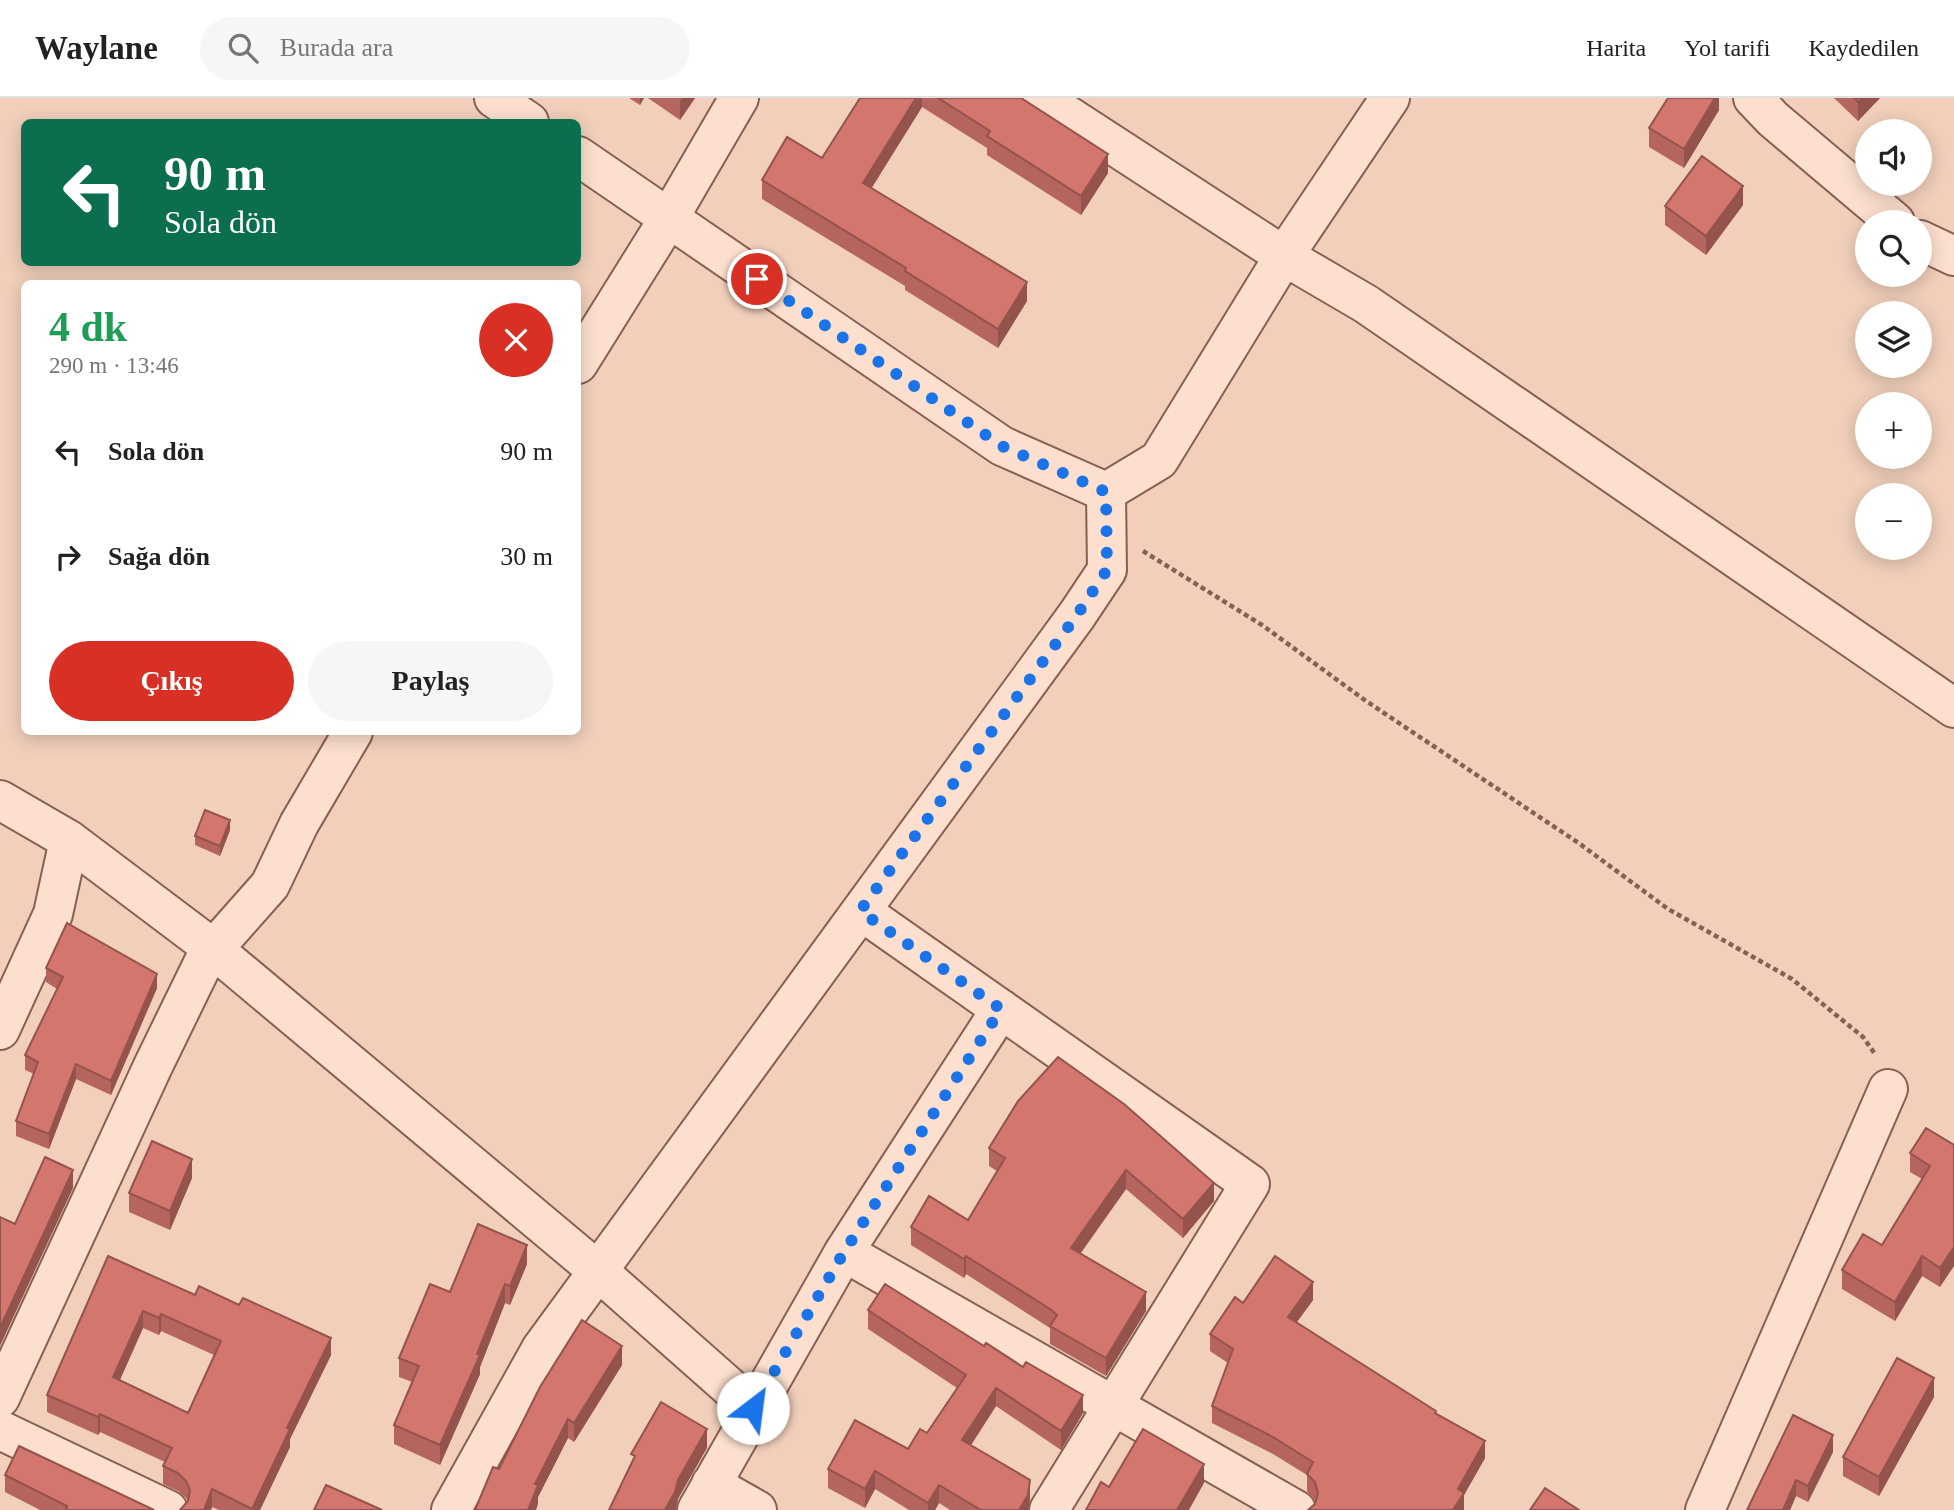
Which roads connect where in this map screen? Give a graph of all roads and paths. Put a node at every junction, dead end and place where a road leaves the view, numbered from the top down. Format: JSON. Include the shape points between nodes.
{"nodes":[{"id":1,"x":494,"y":98,"type":"edge"},
{"id":2,"x":739,"y":98,"type":"edge"},
{"id":3,"x":1041,"y":98,"type":"edge"},
{"id":4,"x":1390,"y":98,"type":"edge"},
{"id":5,"x":1753,"y":98,"type":"edge"},
{"id":6,"x":525,"y":119,"type":"edge"},
{"id":7,"x":581,"y":158,"type":"edge"},
{"id":8,"x":1881,"y":210,"type":"edge"},
{"id":9,"x":669,"y":218,"type":"junction"},
{"id":10,"x":1932,"y":246,"type":"edge"},
{"id":11,"x":1284,"y":256,"type":"junction"},
{"id":12,"x":1954,"y":256,"type":"edge"},
{"id":13,"x":581,"y":358,"type":"edge"},
{"id":14,"x":1106,"y":492,"type":"junction"},
{"id":15,"x":1139,"y":549,"type":"dead end"},
{"id":16,"x":1954,"y":708,"type":"edge"},
{"id":17,"x":351,"y":735,"type":"edge"},
{"id":18,"x":0,"y":800,"type":"edge"},
{"id":19,"x":69,"y":840,"type":"junction"},
{"id":20,"x":860,"y":911,"type":"junction"},
{"id":21,"x":211,"y":947,"type":"junction"},
{"id":22,"x":1001,"y":1009,"type":"junction"},
{"id":23,"x":0,"y":1030,"type":"edge"},
{"id":24,"x":1888,"y":1088,"type":"joint"},
{"id":25,"x":844,"y":1252,"type":"junction"},
{"id":26,"x":598,"y":1270,"type":"junction"},
{"id":27,"x":0,"y":1398,"type":"edge"},
{"id":28,"x":1113,"y":1406,"type":"junction"},
{"id":29,"x":753,"y":1408,"type":"junction"},
{"id":30,"x":0,"y":1430,"type":"edge"},
{"id":31,"x":704,"y":1497,"type":"edge"},
{"id":32,"x":168,"y":1510,"type":"edge"},
{"id":33,"x":451,"y":1510,"type":"edge"},
{"id":34,"x":757,"y":1510,"type":"edge"},
{"id":35,"x":1049,"y":1510,"type":"edge"},
{"id":36,"x":1296,"y":1510,"type":"edge"},
{"id":37,"x":1705,"y":1510,"type":"edge"}],
"edges":[{"from":1,"to":6,"type":"street"},
{"from":2,"to":9,"type":"street"},
{"from":3,"to":11,"type":"street"},
{"from":4,"to":11,"type":"street"},
{"from":5,"to":8,"type":"street"},
{"from":7,"to":9,"type":"street"},
{"from":9,"to":13,"type":"street"},
{"from":9,"to":14,"type":"street","via":[[1002,446]]},
{"from":10,"to":12,"type":"street"},
{"from":11,"to":14,"type":"street","via":[[1158,460]]},
{"from":11,"to":16,"type":"street","via":[[1366,304]]},
{"from":14,"to":20,"type":"street","via":[[1107,570]]},
{"from":15,"to":24,"type":"path","via":[[1262,625],[1668,909],[1791,979],[1863,1037],[1886,1069]]},
{"from":17,"to":21,"type":"street","via":[[299,824],[270,885]]},
{"from":18,"to":19,"type":"street"},
{"from":19,"to":21,"type":"street"},
{"from":19,"to":23,"type":"street","via":[[53,914]]},
{"from":20,"to":22,"type":"street"},
{"from":20,"to":26,"type":"street"},
{"from":21,"to":26,"type":"street"},
{"from":21,"to":27,"type":"street"},
{"from":22,"to":25,"type":"street"},
{"from":22,"to":28,"type":"street","via":[[1251,1184]]},
{"from":24,"to":37,"type":"street"},
{"from":25,"to":28,"type":"street"},
{"from":25,"to":29,"type":"street"},
{"from":26,"to":29,"type":"street"},
{"from":26,"to":33,"type":"street","via":[[541,1349]]},
{"from":28,"to":35,"type":"street"},
{"from":28,"to":36,"type":"street"},
{"from":29,"to":31,"type":"street"},
{"from":30,"to":32,"type":"street"},
{"from":31,"to":34,"type":"street"}]}
